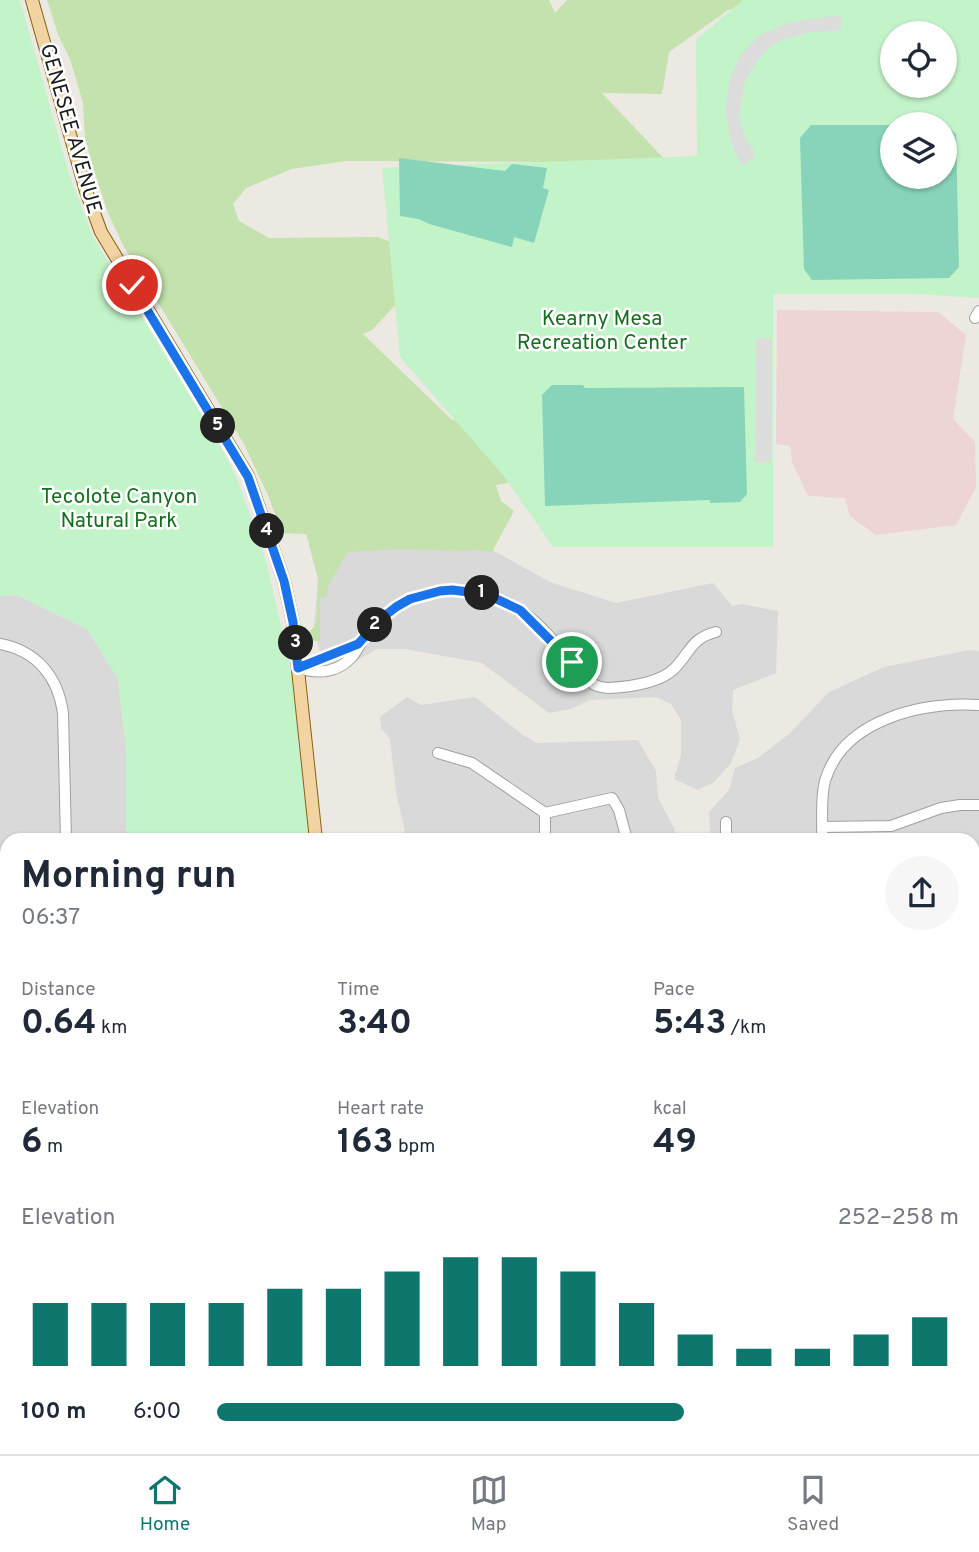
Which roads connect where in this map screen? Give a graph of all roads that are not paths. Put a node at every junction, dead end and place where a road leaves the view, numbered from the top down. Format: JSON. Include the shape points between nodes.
{"nodes":[{"id":1,"x":33,"y":0,"type":"edge"},
{"id":2,"x":716,"y":632,"type":"dead end"},
{"id":3,"x":0,"y":644,"type":"edge"},
{"id":4,"x":298,"y":668,"type":"junction"},
{"id":5,"x":979,"y":705,"type":"edge"},
{"id":6,"x":438,"y":752,"type":"dead end"},
{"id":7,"x":979,"y":805,"type":"edge"},
{"id":8,"x":545,"y":813,"type":"junction"},
{"id":9,"x":726,"y":821,"type":"dead end"},
{"id":10,"x":823,"y":827,"type":"junction"},
{"id":11,"x":66,"y":833,"type":"edge"},
{"id":12,"x":315,"y":833,"type":"edge"},
{"id":13,"x":545,"y":833,"type":"edge"},
{"id":14,"x":625,"y":833,"type":"edge"},
{"id":15,"x":726,"y":833,"type":"edge"},
{"id":16,"x":823,"y":833,"type":"edge"}],
"edges":[{"from":1,"to":4,"type":"main road","name":"GENESEE AVENUE","via":[[86,191],[102,232],[248,477],[284,581]]},
{"from":2,"to":4,"type":"street","via":[[699,638],[662,677],[605,688],[592,684],[520,610],[471,591],[440,591],[396,607],[358,644],[353,656],[336,667],[316,674]]},
{"from":3,"to":11,"type":"street","via":[[36,659],[61,696]]},
{"from":4,"to":12,"type":"main road","name":"GENESEE AVENUE"},
{"from":5,"to":10,"type":"street","via":[[908,713],[859,732],[834,759],[825,780]]},
{"from":6,"to":8,"type":"street","via":[[472,763]]},
{"from":7,"to":10,"type":"street","via":[[941,808],[891,826]]},
{"from":8,"to":13,"type":"street"},
{"from":8,"to":14,"type":"street","via":[[612,798]]},
{"from":9,"to":15,"type":"street"},
{"from":10,"to":16,"type":"street"}]}
